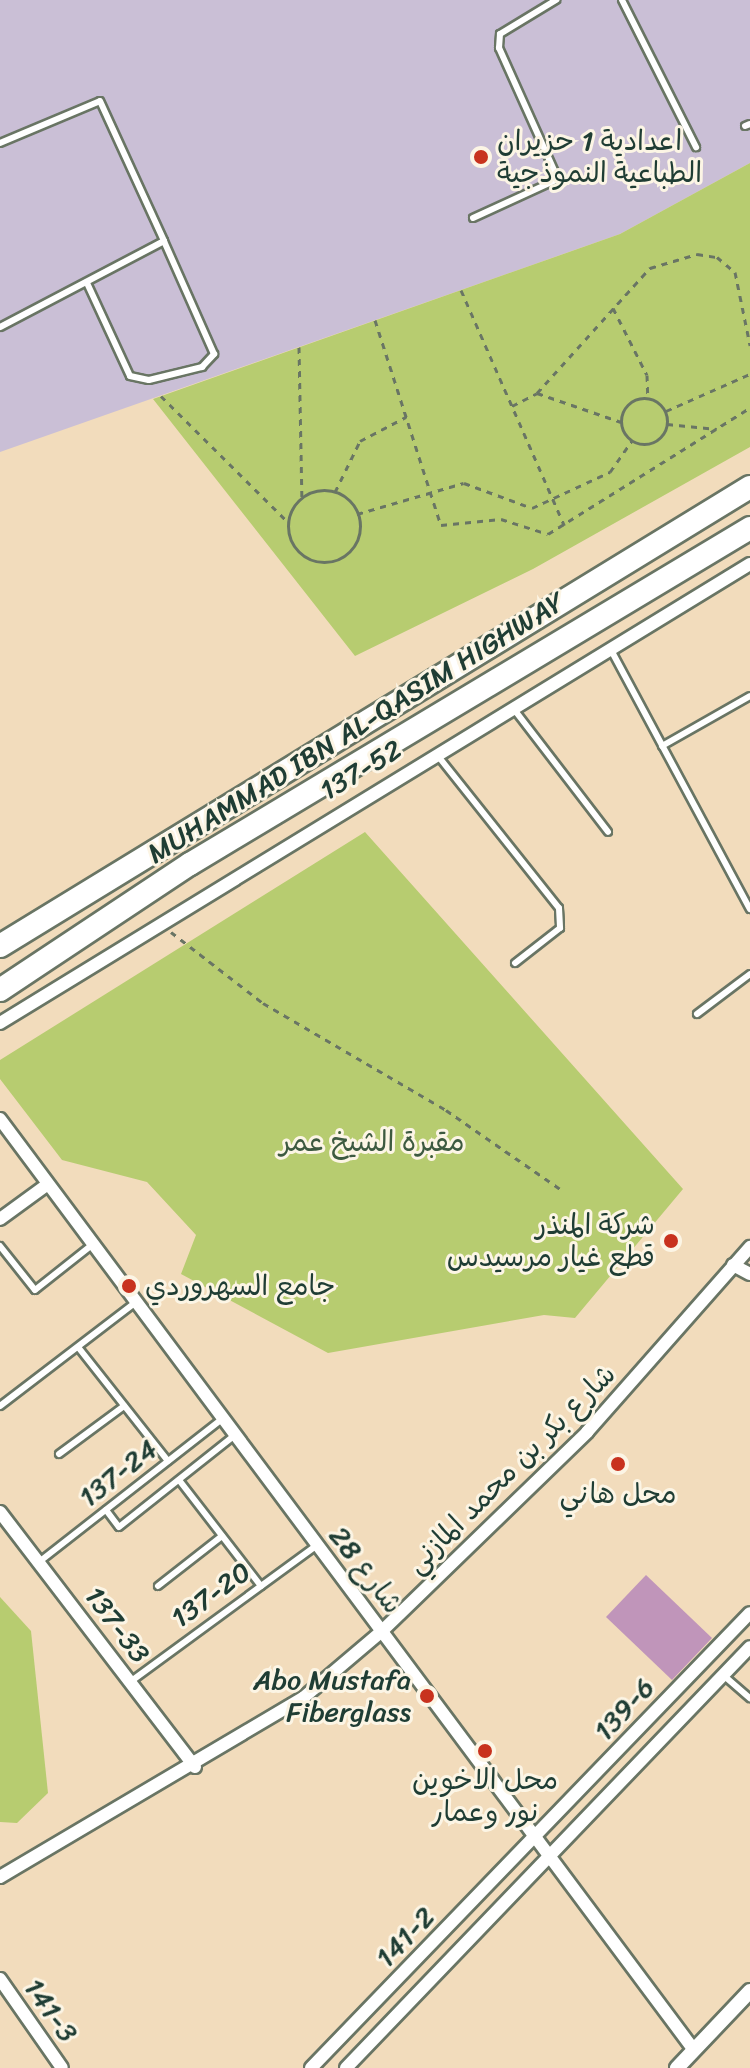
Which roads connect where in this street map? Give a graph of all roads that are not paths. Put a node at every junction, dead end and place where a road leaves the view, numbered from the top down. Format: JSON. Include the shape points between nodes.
{"nodes":[{"id":1,"x":556,"y":0,"type":"edge"},
{"id":2,"x":622,"y":0,"type":"edge"},
{"id":3,"x":0,"y":143,"type":"edge"},
{"id":4,"x":696,"y":147,"type":"dead end"},
{"id":5,"x":473,"y":218,"type":"dead end"},
{"id":6,"x":164,"y":241,"type":"junction"},
{"id":7,"x":87,"y":283,"type":"junction"},
{"id":8,"x":0,"y":327,"type":"edge"},
{"id":9,"x":750,"y":487,"type":"edge"},
{"id":10,"x":750,"y":528,"type":"edge"},
{"id":11,"x":750,"y":564,"type":"edge"},
{"id":12,"x":609,"y":647,"type":"junction"},
{"id":13,"x":750,"y":696,"type":"edge"},
{"id":14,"x":512,"y":707,"type":"junction"},
{"id":15,"x":662,"y":746,"type":"junction"},
{"id":16,"x":435,"y":753,"type":"junction"},
{"id":17,"x":608,"y":832,"type":"dead end"},
{"id":18,"x":750,"y":909,"type":"edge"},
{"id":19,"x":0,"y":946,"type":"edge"},
{"id":20,"x":515,"y":963,"type":"dead end"},
{"id":21,"x":750,"y":974,"type":"edge"},
{"id":22,"x":0,"y":990,"type":"edge"},
{"id":23,"x":697,"y":1014,"type":"dead end"},
{"id":24,"x":0,"y":1023,"type":"edge"},
{"id":25,"x":0,"y":1119,"type":"edge"},
{"id":26,"x":48,"y":1184,"type":"junction"},
{"id":27,"x":0,"y":1219,"type":"edge"},
{"id":28,"x":93,"y":1244,"type":"junction"},
{"id":29,"x":0,"y":1246,"type":"edge"},
{"id":30,"x":750,"y":1247,"type":"edge"},
{"id":31,"x":733,"y":1265,"type":"junction"},
{"id":32,"x":750,"y":1274,"type":"edge"},
{"id":33,"x":136,"y":1302,"type":"junction"},
{"id":34,"x":78,"y":1347,"type":"junction"},
{"id":35,"x":0,"y":1406,"type":"edge"},
{"id":36,"x":124,"y":1406,"type":"junction"},
{"id":37,"x":224,"y":1418,"type":"junction"},
{"id":38,"x":236,"y":1435,"type":"junction"},
{"id":39,"x":59,"y":1454,"type":"dead end"},
{"id":40,"x":168,"y":1461,"type":"junction"},
{"id":41,"x":179,"y":1480,"type":"junction"},
{"id":42,"x":106,"y":1510,"type":"junction"},
{"id":43,"x":0,"y":1512,"type":"edge"},
{"id":44,"x":222,"y":1536,"type":"junction"},
{"id":45,"x":317,"y":1545,"type":"junction"},
{"id":46,"x":39,"y":1562,"type":"junction"},
{"id":47,"x":158,"y":1586,"type":"dead end"},
{"id":48,"x":261,"y":1586,"type":"junction"},
{"id":49,"x":748,"y":1620,"type":"edge"},
{"id":50,"x":382,"y":1631,"type":"junction"},
{"id":51,"x":750,"y":1647,"type":"edge"},
{"id":52,"x":722,"y":1674,"type":"junction"},
{"id":53,"x":130,"y":1682,"type":"junction"},
{"id":54,"x":750,"y":1698,"type":"edge"},
{"id":55,"x":195,"y":1767,"type":"junction"},
{"id":56,"x":535,"y":1839,"type":"junction"},
{"id":57,"x":553,"y":1860,"type":"junction"},
{"id":58,"x":0,"y":1877,"type":"edge"},
{"id":59,"x":0,"y":1979,"type":"edge"},
{"id":60,"x":750,"y":1991,"type":"edge"},
{"id":61,"x":694,"y":2050,"type":"junction"},
{"id":62,"x":62,"y":2068,"type":"edge"},
{"id":63,"x":311,"y":2068,"type":"edge"},
{"id":64,"x":346,"y":2068,"type":"edge"},
{"id":65,"x":677,"y":2068,"type":"edge"}],
"edges":[{"from":1,"to":5,"type":"lane","via":[[500,34],[499,48],[558,179]]},
{"from":2,"to":4,"type":"lane"},
{"from":3,"to":6,"type":"lane","via":[[100,101]]},
{"from":6,"to":7,"type":"lane"},
{"from":6,"to":7,"type":"lane","via":[[214,354],[202,367],[149,380],[130,376]]},
{"from":7,"to":8,"type":"lane"},
{"from":9,"to":19,"type":"highway","name":"MUHAMMAD IBN AL-QASIM HIGHWAY"},
{"from":10,"to":22,"type":"highway","name":"MUHAMMAD IBN AL-QASIM HIGHWAY","via":[[203,856]]},
{"from":11,"to":12,"type":"street","name":"137-52"},
{"from":12,"to":14,"type":"street","name":"137-52"},
{"from":12,"to":15,"type":"lane"},
{"from":13,"to":15,"type":"lane"},
{"from":14,"to":16,"type":"street","name":"137-52"},
{"from":14,"to":17,"type":"lane"},
{"from":15,"to":18,"type":"lane"},
{"from":16,"to":20,"type":"lane","via":[[559,908],[560,928]]},
{"from":16,"to":24,"type":"street","name":"137-52"},
{"from":21,"to":23,"type":"lane"},
{"from":25,"to":26,"type":"street","name":"شارع 28"},
{"from":26,"to":27,"type":"street"},
{"from":26,"to":28,"type":"street","name":"شارع 28"},
{"from":28,"to":29,"type":"lane","via":[[35,1290]]},
{"from":28,"to":33,"type":"street","name":"شارع 28"},
{"from":30,"to":31,"type":"street","name":"شارع بكر بن محمد المازني"},
{"from":31,"to":32,"type":"street"},
{"from":31,"to":50,"type":"street","name":"شارع بكر بن محمد المازني","via":[[587,1432]]},
{"from":33,"to":34,"type":"lane"},
{"from":33,"to":37,"type":"street","name":"شارع 28"},
{"from":34,"to":35,"type":"lane"},
{"from":34,"to":36,"type":"lane"},
{"from":36,"to":39,"type":"lane"},
{"from":36,"to":40,"type":"lane"},
{"from":37,"to":38,"type":"street","name":"شارع 28"},
{"from":37,"to":40,"type":"lane","name":"137-24"},
{"from":38,"to":41,"type":"lane"},
{"from":38,"to":45,"type":"street","name":"شارع 28"},
{"from":40,"to":42,"type":"lane","name":"137-24"},
{"from":41,"to":42,"type":"lane","via":[[119,1527]]},
{"from":41,"to":44,"type":"lane"},
{"from":42,"to":46,"type":"lane","name":"137-24"},
{"from":43,"to":46,"type":"street","name":"137-33"},
{"from":44,"to":47,"type":"lane"},
{"from":44,"to":48,"type":"lane"},
{"from":45,"to":48,"type":"lane","name":"137-20"},
{"from":45,"to":50,"type":"street","name":"شارع 28"},
{"from":46,"to":53,"type":"street","name":"137-33"},
{"from":48,"to":53,"type":"lane","name":"137-20"},
{"from":49,"to":56,"type":"street","name":"139-6"},
{"from":50,"to":55,"type":"street","name":"شارع بكر بن محمد المازني","via":[[303,1698]]},
{"from":50,"to":56,"type":"street","name":"شارع 28"},
{"from":51,"to":52,"type":"street","name":"139-6"},
{"from":52,"to":54,"type":"lane"},
{"from":52,"to":57,"type":"street","name":"139-6"},
{"from":53,"to":55,"type":"street","name":"137-33"},
{"from":55,"to":58,"type":"street","name":"شارع بكر بن محمد المازني"},
{"from":56,"to":57,"type":"street","name":"شارع 28"},
{"from":56,"to":63,"type":"street","name":"141-2"},
{"from":57,"to":61,"type":"street","name":"شارع 28"},
{"from":57,"to":64,"type":"street","name":"141-2"},
{"from":59,"to":62,"type":"street","name":"141-3"},
{"from":60,"to":61,"type":"street"},
{"from":61,"to":65,"type":"street"}]}
